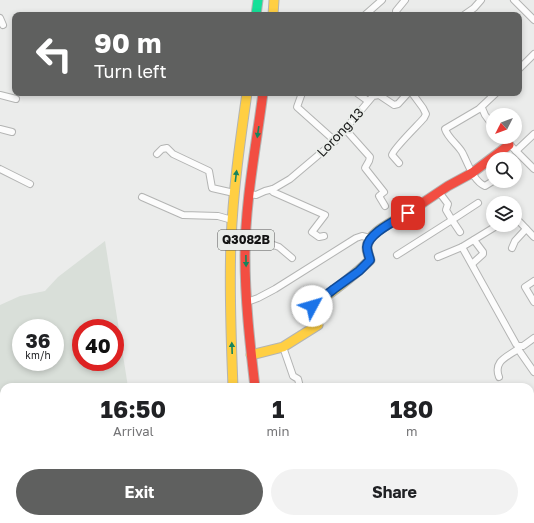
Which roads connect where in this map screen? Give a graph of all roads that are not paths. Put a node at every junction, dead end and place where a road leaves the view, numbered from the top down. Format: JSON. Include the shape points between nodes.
{"nodes":[{"id":1,"x":258,"y":0,"type":"edge"},
{"id":2,"x":274,"y":0,"type":"edge"},
{"id":3,"x":382,"y":0,"type":"edge"},
{"id":4,"x":406,"y":0,"type":"edge"},
{"id":5,"x":481,"y":0,"type":"edge"},
{"id":6,"x":514,"y":0,"type":"edge"},
{"id":7,"x":256,"y":12,"type":"edge"},
{"id":8,"x":273,"y":12,"type":"edge"},
{"id":9,"x":368,"y":12,"type":"edge"},
{"id":10,"x":396,"y":12,"type":"edge"},
{"id":11,"x":468,"y":12,"type":"edge"},
{"id":12,"x":0,"y":18,"type":"edge"},
{"id":13,"x":534,"y":20,"type":"edge"},
{"id":14,"x":3,"y":25,"type":"dead end"},
{"id":15,"x":534,"y":54,"type":"edge"},
{"id":16,"x":522,"y":66,"type":"edge"},
{"id":17,"x":0,"y":95,"type":"edge"},
{"id":18,"x":247,"y":96,"type":"edge"},
{"id":19,"x":263,"y":96,"type":"edge"},
{"id":20,"x":301,"y":96,"type":"edge"},
{"id":21,"x":362,"y":96,"type":"edge"},
{"id":22,"x":373,"y":96,"type":"edge"},
{"id":23,"x":378,"y":96,"type":"edge"},
{"id":24,"x":405,"y":96,"type":"edge"},
{"id":25,"x":414,"y":96,"type":"edge"},
{"id":26,"x":493,"y":96,"type":"edge"},
{"id":27,"x":16,"y":99,"type":"dead end"},
{"id":28,"x":368,"y":101,"type":"junction"},
{"id":29,"x":482,"y":108,"type":"junction"},
{"id":30,"x":486,"y":116,"type":"edge"},
{"id":31,"x":0,"y":129,"type":"edge"},
{"id":32,"x":345,"y":129,"type":"junction"},
{"id":33,"x":12,"y":132,"type":"dead end"},
{"id":34,"x":534,"y":134,"type":"edge"},
{"id":35,"x":335,"y":141,"type":"junction"},
{"id":36,"x":509,"y":145,"type":"joint"},
{"id":37,"x":516,"y":152,"type":"joint"},
{"id":38,"x":157,"y":154,"type":"dead end"},
{"id":39,"x":522,"y":158,"type":"edge"},
{"id":40,"x":398,"y":163,"type":"dead end"},
{"id":41,"x":0,"y":169,"type":"edge"},
{"id":42,"x":534,"y":169,"type":"edge"},
{"id":43,"x":472,"y":173,"type":"junction"},
{"id":44,"x":30,"y":184,"type":"dead end"},
{"id":45,"x":486,"y":185,"type":"edge"},
{"id":46,"x":271,"y":190,"type":"junction"},
{"id":47,"x":440,"y":192,"type":"junction"},
{"id":48,"x":234,"y":193,"type":"junction"},
{"id":49,"x":249,"y":194,"type":"junction"},
{"id":50,"x":142,"y":197,"type":"dead end"},
{"id":51,"x":478,"y":203,"type":"dead end"},
{"id":52,"x":385,"y":206,"type":"dead end"},
{"id":53,"x":232,"y":220,"type":"junction"},
{"id":54,"x":452,"y":220,"type":"junction"},
{"id":55,"x":522,"y":225,"type":"edge"},
{"id":56,"x":526,"y":229,"type":"junction"},
{"id":57,"x":460,"y":232,"type":"dead end"},
{"id":58,"x":487,"y":232,"type":"edge"},
{"id":59,"x":247,"y":234,"type":"junction"},
{"id":60,"x":324,"y":236,"type":"dead end"},
{"id":61,"x":534,"y":237,"type":"edge"},
{"id":62,"x":370,"y":238,"type":"junction"},
{"id":63,"x":474,"y":240,"type":"junction"},
{"id":64,"x":462,"y":247,"type":"junction"},
{"id":65,"x":512,"y":248,"type":"dead end"},
{"id":66,"x":398,"y":254,"type":"dead end"},
{"id":67,"x":292,"y":258,"type":"dead end"},
{"id":68,"x":438,"y":258,"type":"dead end"},
{"id":69,"x":472,"y":264,"type":"junction"},
{"id":70,"x":534,"y":281,"type":"edge"},
{"id":71,"x":247,"y":302,"type":"junction"},
{"id":72,"x":534,"y":302,"type":"edge"},
{"id":73,"x":534,"y":338,"type":"edge"},
{"id":74,"x":283,"y":347,"type":"junction"},
{"id":75,"x":518,"y":348,"type":"junction"},
{"id":76,"x":251,"y":355,"type":"junction"},
{"id":77,"x":534,"y":372,"type":"edge"},
{"id":78,"x":499,"y":377,"type":"dead end"},
{"id":79,"x":233,"y":383,"type":"edge"},
{"id":80,"x":254,"y":383,"type":"edge"},
{"id":81,"x":299,"y":383,"type":"edge"}],
"edges":[{"from":1,"to":7,"type":"main road"},
{"from":2,"to":8,"type":"main road"},
{"from":3,"to":9,"type":"street"},
{"from":4,"to":10,"type":"street"},
{"from":5,"to":11,"type":"street"},
{"from":6,"to":13,"type":"street"},
{"from":12,"to":14,"type":"street"},
{"from":15,"to":16,"type":"street"},
{"from":17,"to":27,"type":"street"},
{"from":48,"to":18,"type":"main road","one_way":true},
{"from":19,"to":49,"type":"main road","number":"Q3082B","one_way":true},
{"from":20,"to":35,"type":"street","via":[[297,107]]},
{"from":21,"to":28,"type":"street"},
{"from":22,"to":28,"type":"street","name":"Lorong 13"},
{"from":23,"to":24,"type":"street","name":"Lorong 13","via":[[394,105]]},
{"from":25,"to":40,"type":"street","via":[[426,114],[393,150],[392,155]]},
{"from":26,"to":29,"type":"street"},
{"from":28,"to":32,"type":"street","name":"Lorong 13"},
{"from":29,"to":30,"type":"street"},
{"from":29,"to":43,"type":"street","via":[[445,129]]},
{"from":31,"to":33,"type":"street"},
{"from":32,"to":35,"type":"street","name":"Lorong 13"},
{"from":32,"to":52,"type":"street","via":[[370,157],[364,168],[384,192],[380,196]]},
{"from":34,"to":37,"type":"street"},
{"from":35,"to":46,"type":"street","name":"Lorong 13","via":[[290,179]]},
{"from":36,"to":37,"type":"street"},
{"from":36,"to":43,"type":"main road"},
{"from":38,"to":48,"type":"street","via":[[167,148],[173,154],[209,171],[212,188]]},
{"from":39,"to":42,"type":"street"},
{"from":41,"to":44,"type":"street"},
{"from":43,"to":45,"type":"street","via":[[482,185]]},
{"from":43,"to":47,"type":"main road"},
{"from":46,"to":49,"type":"street","via":[[256,195]]},
{"from":46,"to":60,"type":"street","via":[[325,215],[312,232],[319,237]]},
{"from":47,"to":54,"type":"street","via":[[448,204],[446,210]]},
{"from":47,"to":62,"type":"main road"},
{"from":48,"to":53,"type":"main road"},
{"from":49,"to":59,"type":"main road","number":"Q3082B"},
{"from":50,"to":53,"type":"street","via":[[183,215],[218,216]]},
{"from":51,"to":54,"type":"street"},
{"from":79,"to":53,"type":"main road","one_way":true,"via":[[230,306]]},
{"from":54,"to":57,"type":"street"},
{"from":54,"to":66,"type":"street"},
{"from":55,"to":56,"type":"street"},
{"from":56,"to":61,"type":"street"},
{"from":56,"to":65,"type":"street"},
{"from":58,"to":63,"type":"street"},
{"from":59,"to":67,"type":"street","via":[[279,247]]},
{"from":59,"to":71,"type":"main road","number":"Q3082B","one_way":true},
{"from":62,"to":71,"type":"street","via":[[356,238],[275,289]]},
{"from":62,"to":74,"type":"main road","via":[[367,248],[370,260],[310,308],[318,325]]},
{"from":63,"to":64,"type":"street"},
{"from":63,"to":69,"type":"street","via":[[483,254]]},
{"from":64,"to":68,"type":"street"},
{"from":64,"to":69,"type":"street"},
{"from":69,"to":75,"type":"street"},
{"from":70,"to":72,"type":"street","via":[[525,287]]},
{"from":71,"to":76,"type":"main road","number":"Q3082B"},
{"from":73,"to":75,"type":"street"},
{"from":74,"to":76,"type":"main road"},
{"from":74,"to":81,"type":"street"},
{"from":75,"to":77,"type":"street"},
{"from":75,"to":78,"type":"street","via":[[499,362]]},
{"from":76,"to":80,"type":"main road","number":"Q3082B"}]}
